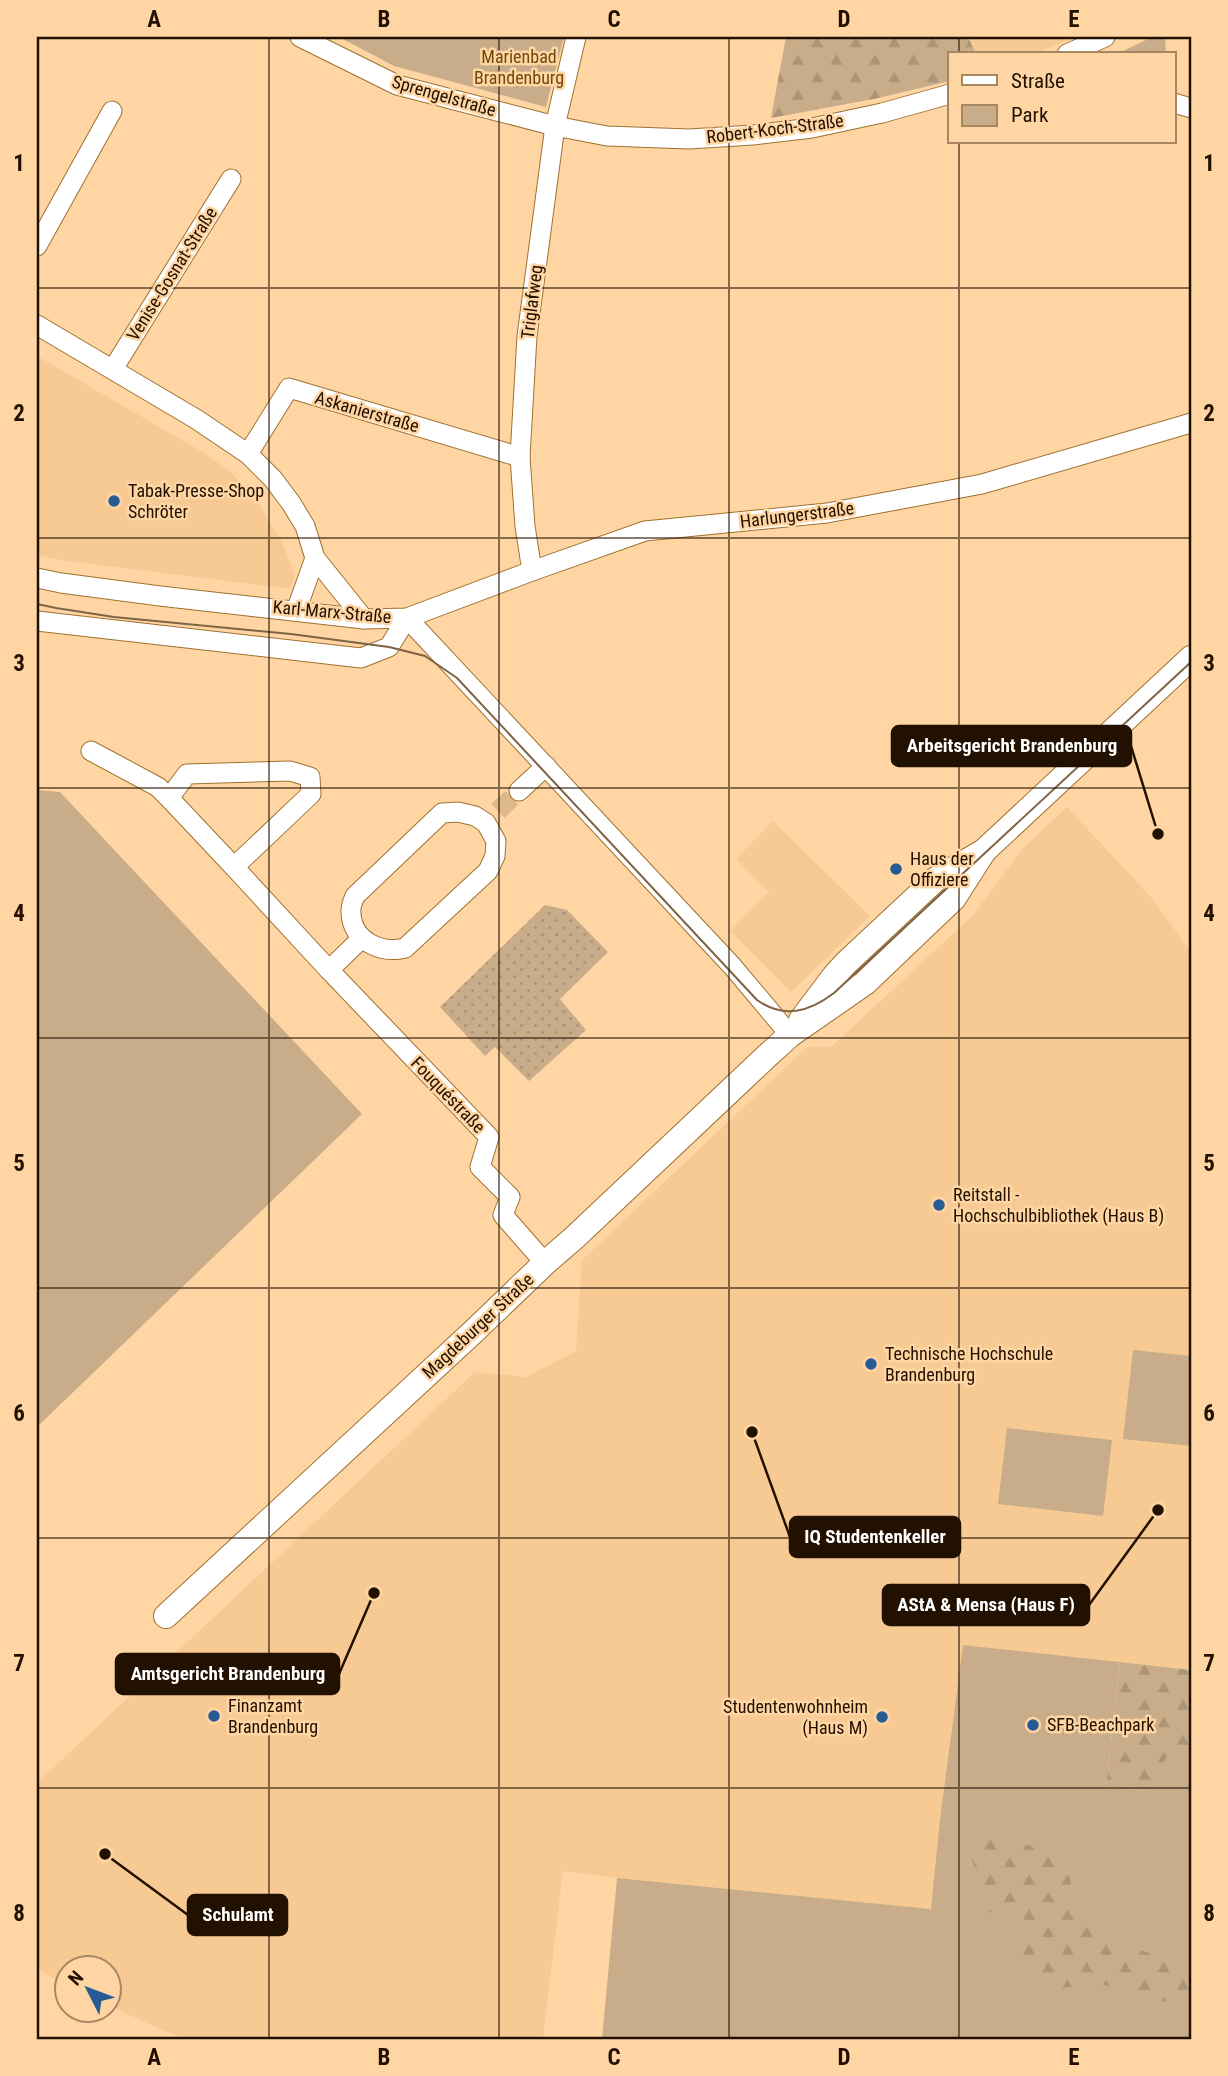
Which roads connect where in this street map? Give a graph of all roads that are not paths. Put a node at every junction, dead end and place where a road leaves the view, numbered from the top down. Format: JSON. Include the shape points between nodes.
{"nodes":[{"id":1,"x":300,"y":37,"type":"edge"},
{"id":2,"x":576,"y":37,"type":"edge"},
{"id":3,"x":1105,"y":37,"type":"edge"},
{"id":4,"x":1071,"y":52,"type":"edge"},
{"id":5,"x":948,"y":95,"type":"edge"},
{"id":6,"x":112,"y":111,"type":"dead end"},
{"id":7,"x":555,"y":126,"type":"junction"},
{"id":8,"x":231,"y":179,"type":"dead end"},
{"id":9,"x":37,"y":246,"type":"edge"},
{"id":10,"x":37,"y":325,"type":"edge"},
{"id":11,"x":113,"y":369,"type":"junction"},
{"id":12,"x":1191,"y":423,"type":"edge"},
{"id":13,"x":248,"y":454,"type":"junction"},
{"id":14,"x":520,"y":457,"type":"junction"},
{"id":15,"x":315,"y":558,"type":"junction"},
{"id":16,"x":532,"y":571,"type":"junction"},
{"id":17,"x":37,"y":578,"type":"edge"},
{"id":18,"x":296,"y":611,"type":"junction"},
{"id":19,"x":407,"y":618,"type":"junction"},
{"id":20,"x":364,"y":619,"type":"junction"},
{"id":21,"x":37,"y":621,"type":"edge"},
{"id":22,"x":1191,"y":658,"type":"edge"},
{"id":23,"x":91,"y":751,"type":"dead end"},
{"id":24,"x":546,"y":766,"type":"junction"},
{"id":25,"x":519,"y":791,"type":"tunnel mouth"},
{"id":26,"x":169,"y":798,"type":"junction"},
{"id":27,"x":234,"y":867,"type":"junction"},
{"id":28,"x":362,"y":939,"type":"junction"},
{"id":29,"x":329,"y":970,"type":"junction"},
{"id":30,"x":790,"y":1035,"type":"junction"},
{"id":31,"x":544,"y":1263,"type":"junction"},
{"id":32,"x":166,"y":1616,"type":"dead end"}],
"edges":[{"from":1,"to":7,"type":"street","name":"Sprengelstraße","via":[[397,85]]},
{"from":2,"to":7,"type":"street","name":"Triglafweg"},
{"from":3,"to":4,"type":"street"},
{"from":5,"to":7,"type":"street","name":"Robert-Koch-Straße","via":[[811,128],[753,135],[689,139],[621,136]]},
{"from":6,"to":9,"type":"street"},
{"from":7,"to":14,"type":"street","name":"Triglafweg","via":[[527,336]]},
{"from":8,"to":11,"type":"street","name":"Venise-Gosnat-Straße"},
{"from":10,"to":11,"type":"street"},
{"from":11,"to":13,"type":"street"},
{"from":12,"to":16,"type":"street","name":"Harlungerstraße","via":[[982,484],[827,513],[645,531]]},
{"from":13,"to":14,"type":"street","name":"Askanierstraße","via":[[289,388]]},
{"from":13,"to":15,"type":"street","via":[[292,503]]},
{"from":14,"to":16,"type":"street","name":"Triglafweg"},
{"from":15,"to":18,"type":"street"},
{"from":15,"to":20,"type":"street"},
{"from":16,"to":19,"type":"street","name":"Harlungerstraße"},
{"from":17,"to":18,"type":"street","name":"Karl-Marx-Straße"},
{"from":18,"to":20,"type":"street","name":"Karl-Marx-Straße"},
{"from":19,"to":20,"type":"street","name":"Karl-Marx-Straße"},
{"from":19,"to":21,"type":"street","name":"Karl-Marx-Straße","via":[[389,647],[360,659]]},
{"from":19,"to":24,"type":"street"},
{"from":22,"to":30,"type":"street","name":"Magdeburger Straße","via":[[984,851],[954,898],[864,982]]},
{"from":23,"to":26,"type":"street","name":"Fouquéstraße","via":[[158,787]]},
{"from":24,"to":25,"type":"street"},
{"from":24,"to":30,"type":"street"},
{"from":26,"to":27,"type":"street","name":"Fouquéstraße"},
{"from":26,"to":27,"type":"street","via":[[187,774],[290,771],[310,777],[312,794]]},
{"from":27,"to":29,"type":"street","name":"Fouquéstraße"},
{"from":28,"to":28,"type":"street","via":[[350,911],[355,896],[442,813],[492,817],[495,856],[488,871],[405,948],[379,949]]},
{"from":28,"to":29,"type":"street"},
{"from":29,"to":31,"type":"street","name":"Fouquéstraße","via":[[489,1138],[480,1167],[510,1197],[503,1215]]},
{"from":30,"to":31,"type":"street","name":"Magdeburger Straße"},
{"from":31,"to":32,"type":"street","name":"Magdeburger Straße"}]}
